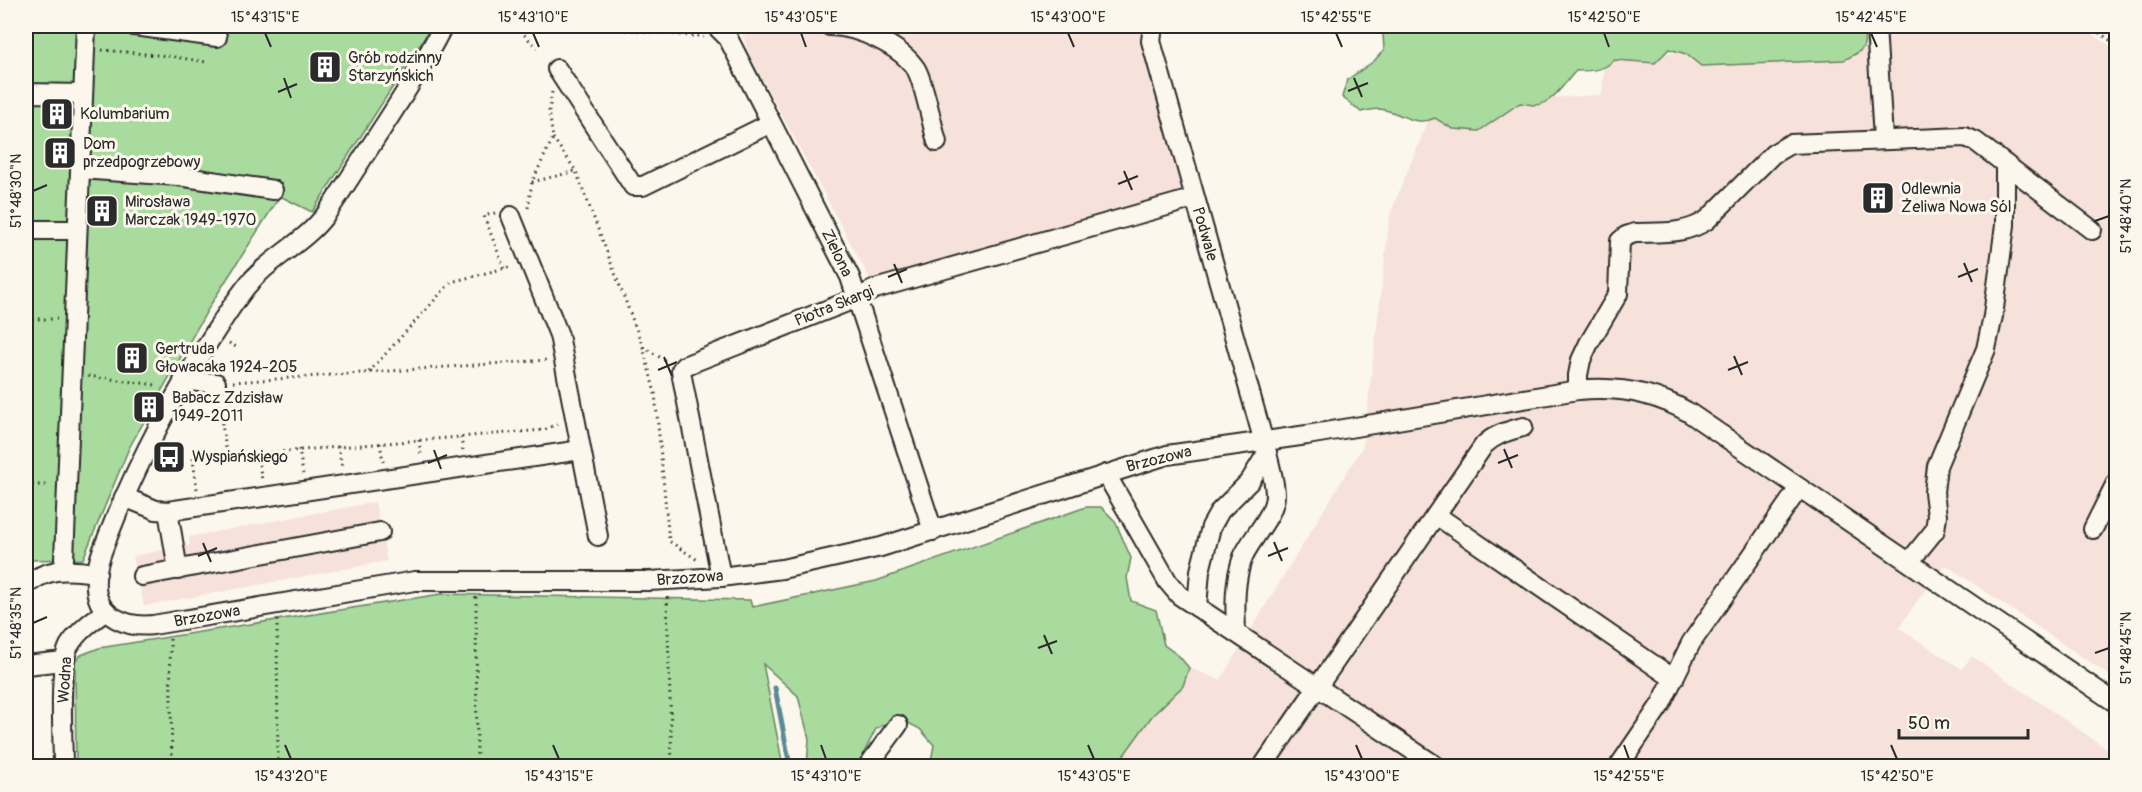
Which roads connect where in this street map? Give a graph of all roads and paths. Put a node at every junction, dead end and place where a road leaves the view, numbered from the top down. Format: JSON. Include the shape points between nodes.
{"nodes":[{"id":1,"x":86,"y":26,"type":"edge"},
{"id":2,"x":134,"y":26,"type":"edge"},
{"id":3,"x":443,"y":26,"type":"edge"},
{"id":4,"x":516,"y":26,"type":"edge"},
{"id":5,"x":584,"y":26,"type":"edge"},
{"id":6,"x":830,"y":26,"type":"edge"},
{"id":7,"x":1153,"y":26,"type":"edge"},
{"id":8,"x":1876,"y":26,"type":"edge"},
{"id":9,"x":2089,"y":26,"type":"edge"},
{"id":10,"x":713,"y":32,"type":"edge"},
{"id":11,"x":217,"y":37,"type":"dead end"},
{"id":12,"x":2116,"y":44,"type":"edge"},
{"id":13,"x":85,"y":48,"type":"junction"},
{"id":14,"x":537,"y":48,"type":"dead end"},
{"id":15,"x":207,"y":62,"type":"dead end"},
{"id":16,"x":557,"y":69,"type":"joint"},
{"id":17,"x":26,"y":93,"type":"edge"},
{"id":18,"x":83,"y":94,"type":"junction"},
{"id":19,"x":771,"y":123,"type":"junction"},
{"id":20,"x":552,"y":138,"type":"junction"},
{"id":21,"x":1883,"y":140,"type":"junction"},
{"id":22,"x":937,"y":142,"type":"dead end"},
{"id":23,"x":2005,"y":164,"type":"junction"},
{"id":24,"x":80,"y":169,"type":"junction"},
{"id":25,"x":576,"y":171,"type":"junction"},
{"id":26,"x":532,"y":182,"type":"junction"},
{"id":27,"x":273,"y":190,"type":"dead end"},
{"id":28,"x":1195,"y":198,"type":"junction"},
{"id":29,"x":519,"y":214,"type":"joint"},
{"id":30,"x":26,"y":230,"type":"edge"},
{"id":31,"x":77,"y":230,"type":"junction"},
{"id":32,"x":2092,"y":230,"type":"dead end"},
{"id":33,"x":529,"y":262,"type":"junction"},
{"id":34,"x":857,"y":298,"type":"junction"},
{"id":35,"x":74,"y":318,"type":"junction"},
{"id":36,"x":26,"y":319,"type":"edge"},
{"id":37,"x":225,"y":340,"type":"dead end"},
{"id":38,"x":643,"y":347,"type":"junction"},
{"id":39,"x":238,"y":348,"type":"dead end"},
{"id":40,"x":563,"y":359,"type":"junction"},
{"id":41,"x":668,"y":362,"type":"dead end"},
{"id":42,"x":368,"y":373,"type":"junction"},
{"id":43,"x":85,"y":375,"type":"dead end"},
{"id":44,"x":183,"y":381,"type":"junction"},
{"id":45,"x":216,"y":383,"type":"junction"},
{"id":46,"x":156,"y":385,"type":"dead end"},
{"id":47,"x":1578,"y":390,"type":"junction"},
{"id":48,"x":564,"y":421,"type":"dead end"},
{"id":49,"x":1523,"y":427,"type":"dead end"},
{"id":50,"x":461,"y":436,"type":"junction"},
{"id":51,"x":419,"y":440,"type":"junction"},
{"id":52,"x":380,"y":443,"type":"junction"},
{"id":53,"x":338,"y":446,"type":"junction"},
{"id":54,"x":1265,"y":447,"type":"junction"},
{"id":55,"x":299,"y":449,"type":"junction"},
{"id":56,"x":581,"y":450,"type":"junction"},
{"id":57,"x":464,"y":452,"type":"dead end"},
{"id":58,"x":257,"y":453,"type":"junction"},
{"id":59,"x":227,"y":455,"type":"junction"},
{"id":60,"x":422,"y":462,"type":"dead end"},
{"id":61,"x":384,"y":466,"type":"dead end"},
{"id":62,"x":342,"y":473,"type":"dead end"},
{"id":63,"x":1106,"y":474,"type":"junction"},
{"id":64,"x":304,"y":479,"type":"dead end"},
{"id":65,"x":2116,"y":483,"type":"edge"},
{"id":66,"x":26,"y":485,"type":"edge"},
{"id":67,"x":45,"y":485,"type":"dead end"},
{"id":68,"x":196,"y":485,"type":"dead end"},
{"id":69,"x":263,"y":485,"type":"dead end"},
{"id":70,"x":1799,"y":488,"type":"junction"},
{"id":71,"x":124,"y":497,"type":"junction"},
{"id":72,"x":168,"y":511,"type":"junction"},
{"id":73,"x":1436,"y":515,"type":"junction"},
{"id":74,"x":2093,"y":529,"type":"dead end"},
{"id":75,"x":933,"y":531,"type":"junction"},
{"id":76,"x":380,"y":532,"type":"dead end"},
{"id":77,"x":598,"y":536,"type":"dead end"},
{"id":78,"x":64,"y":559,"type":"dead end"},
{"id":79,"x":706,"y":561,"type":"junction"},
{"id":80,"x":1910,"y":561,"type":"junction"},
{"id":81,"x":178,"y":570,"type":"junction"},
{"id":82,"x":97,"y":573,"type":"junction"},
{"id":83,"x":142,"y":576,"type":"dead end"},
{"id":84,"x":721,"y":577,"type":"junction"},
{"id":85,"x":476,"y":580,"type":"junction"},
{"id":86,"x":667,"y":580,"type":"junction"},
{"id":87,"x":26,"y":585,"type":"edge"},
{"id":88,"x":277,"y":603,"type":"junction"},
{"id":89,"x":1197,"y":607,"type":"junction"},
{"id":90,"x":106,"y":610,"type":"junction"},
{"id":91,"x":170,"y":622,"type":"junction"},
{"id":92,"x":1236,"y":632,"type":"junction"},
{"id":93,"x":64,"y":661,"type":"junction"},
{"id":94,"x":26,"y":665,"type":"edge"},
{"id":95,"x":1674,"y":679,"type":"junction"},
{"id":96,"x":1317,"y":686,"type":"junction"},
{"id":97,"x":2116,"y":703,"type":"edge"},
{"id":98,"x":898,"y":725,"type":"dead end"},
{"id":99,"x":63,"y":766,"type":"edge"},
{"id":100,"x":172,"y":766,"type":"edge"},
{"id":101,"x":278,"y":766,"type":"edge"},
{"id":102,"x":477,"y":766,"type":"edge"},
{"id":103,"x":672,"y":766,"type":"edge"},
{"id":104,"x":868,"y":766,"type":"edge"},
{"id":105,"x":1263,"y":766,"type":"edge"},
{"id":106,"x":1436,"y":766,"type":"edge"},
{"id":107,"x":1619,"y":766,"type":"edge"}],
"edges":[{"from":1,"to":13,"type":"street"},
{"from":2,"to":11,"type":"street"},
{"from":3,"to":44,"type":"street","via":[[406,92],[325,214],[307,236],[248,285]]},
{"from":4,"to":14,"type":"path"},
{"from":5,"to":10,"type":"path"},
{"from":6,"to":22,"type":"street","via":[[857,29],[910,60],[918,71]]},
{"from":7,"to":28,"type":"street","name":"Podwale","via":[[1151,41]]},
{"from":8,"to":21,"type":"street"},
{"from":9,"to":12,"type":"path"},
{"from":10,"to":19,"type":"street","name":"Zielona","via":[[728,38]]},
{"from":13,"to":15,"type":"path"},
{"from":13,"to":18,"type":"street"},
{"from":16,"to":19,"type":"street","via":[[633,186],[643,186]]},
{"from":16,"to":20,"type":"path","via":[[549,111]]},
{"from":17,"to":18,"type":"street"},
{"from":18,"to":24,"type":"street"},
{"from":19,"to":34,"type":"street","name":"Zielona"},
{"from":20,"to":25,"type":"path"},
{"from":20,"to":26,"type":"path"},
{"from":21,"to":23,"type":"street","via":[[1965,137]]},
{"from":21,"to":47,"type":"street","via":[[1790,144],[1773,154],[1698,226],[1626,236],[1620,241],[1618,294],[1581,360]]},
{"from":23,"to":32,"type":"street"},
{"from":23,"to":80,"type":"street","via":[[2005,225],[1986,346],[1937,466],[1935,530]]},
{"from":24,"to":27,"type":"street","via":[[178,176]]},
{"from":24,"to":31,"type":"street"},
{"from":25,"to":26,"type":"path"},
{"from":25,"to":38,"type":"path"},
{"from":26,"to":29,"type":"path","via":[[528,204]]},
{"from":28,"to":34,"type":"street","name":"Piotra Skargi"},
{"from":28,"to":54,"type":"street","name":"Podwale"},
{"from":29,"to":33,"type":"street"},
{"from":30,"to":31,"type":"street"},
{"from":31,"to":35,"type":"street"},
{"from":33,"to":40,"type":"street","via":[[559,335]]},
{"from":33,"to":42,"type":"path","via":[[451,282]]},
{"from":34,"to":75,"type":"street","name":"Zielona"},
{"from":34,"to":79,"type":"street","name":"Piotra Skargi","via":[[681,370]]},
{"from":35,"to":36,"type":"path"},
{"from":35,"to":78,"type":"street"},
{"from":37,"to":39,"type":"path"},
{"from":38,"to":41,"type":"path"},
{"from":38,"to":79,"type":"path","via":[[655,393],[669,541]]},
{"from":40,"to":42,"type":"path"},
{"from":40,"to":56,"type":"street"},
{"from":42,"to":45,"type":"path"},
{"from":43,"to":46,"type":"path"},
{"from":44,"to":45,"type":"street"},
{"from":44,"to":71,"type":"street"},
{"from":45,"to":59,"type":"path"},
{"from":47,"to":54,"type":"street","name":"Brzozowa"},
{"from":47,"to":70,"type":"street","name":"Brzozowa","via":[[1626,390],[1677,405]]},
{"from":48,"to":50,"type":"path","via":[[544,430]]},
{"from":49,"to":73,"type":"street","via":[[1490,438]]},
{"from":50,"to":51,"type":"path"},
{"from":50,"to":57,"type":"path"},
{"from":51,"to":52,"type":"path"},
{"from":51,"to":60,"type":"path"},
{"from":52,"to":53,"type":"path"},
{"from":52,"to":61,"type":"path"},
{"from":53,"to":55,"type":"path"},
{"from":53,"to":62,"type":"path"},
{"from":54,"to":63,"type":"street","name":"Brzozowa","via":[[1167,455]]},
{"from":54,"to":89,"type":"street","via":[[1250,481],[1220,511],[1211,527],[1200,571]]},
{"from":54,"to":92,"type":"street","name":"Podwale","via":[[1275,497],[1242,560]]},
{"from":55,"to":58,"type":"path"},
{"from":55,"to":64,"type":"path"},
{"from":56,"to":72,"type":"street"},
{"from":56,"to":77,"type":"street"},
{"from":58,"to":59,"type":"path"},
{"from":58,"to":69,"type":"path"},
{"from":59,"to":68,"type":"path","via":[[193,459]]},
{"from":63,"to":75,"type":"street","name":"Brzozowa"},
{"from":63,"to":89,"type":"street","via":[[1168,582]]},
{"from":65,"to":74,"type":"street"},
{"from":66,"to":67,"type":"path"},
{"from":70,"to":80,"type":"street","name":"Brzozowa"},
{"from":70,"to":95,"type":"street","via":[[1692,644]]},
{"from":71,"to":72,"type":"street"},
{"from":71,"to":82,"type":"street"},
{"from":72,"to":81,"type":"street"},
{"from":73,"to":95,"type":"street"},
{"from":73,"to":96,"type":"street"},
{"from":75,"to":84,"type":"street","name":"Brzozowa","via":[[845,556]]},
{"from":76,"to":81,"type":"street"},
{"from":79,"to":84,"type":"street","name":"Piotra Skargi"},
{"from":80,"to":97,"type":"street","name":"Brzozowa"},
{"from":81,"to":83,"type":"street"},
{"from":82,"to":87,"type":"street","via":[[51,570]]},
{"from":82,"to":90,"type":"street","via":[[97,596]]},
{"from":84,"to":86,"type":"street","name":"Brzozowa"},
{"from":85,"to":86,"type":"street","name":"Brzozowa"},
{"from":85,"to":88,"type":"street","name":"Brzozowa","via":[[399,583]]},
{"from":85,"to":102,"type":"path"},
{"from":86,"to":103,"type":"path"},
{"from":88,"to":91,"type":"street","name":"Brzozowa"},
{"from":88,"to":101,"type":"path"},
{"from":89,"to":92,"type":"street"},
{"from":90,"to":91,"type":"street","name":"Brzozowa","via":[[127,625]]},
{"from":90,"to":93,"type":"street","name":"Wodna","via":[[74,638]]},
{"from":91,"to":100,"type":"path"},
{"from":92,"to":96,"type":"street"},
{"from":93,"to":94,"type":"street"},
{"from":93,"to":99,"type":"street","name":"Wodna"},
{"from":95,"to":107,"type":"street"},
{"from":96,"to":105,"type":"street"},
{"from":96,"to":106,"type":"street"},
{"from":98,"to":104,"type":"street"}]}
